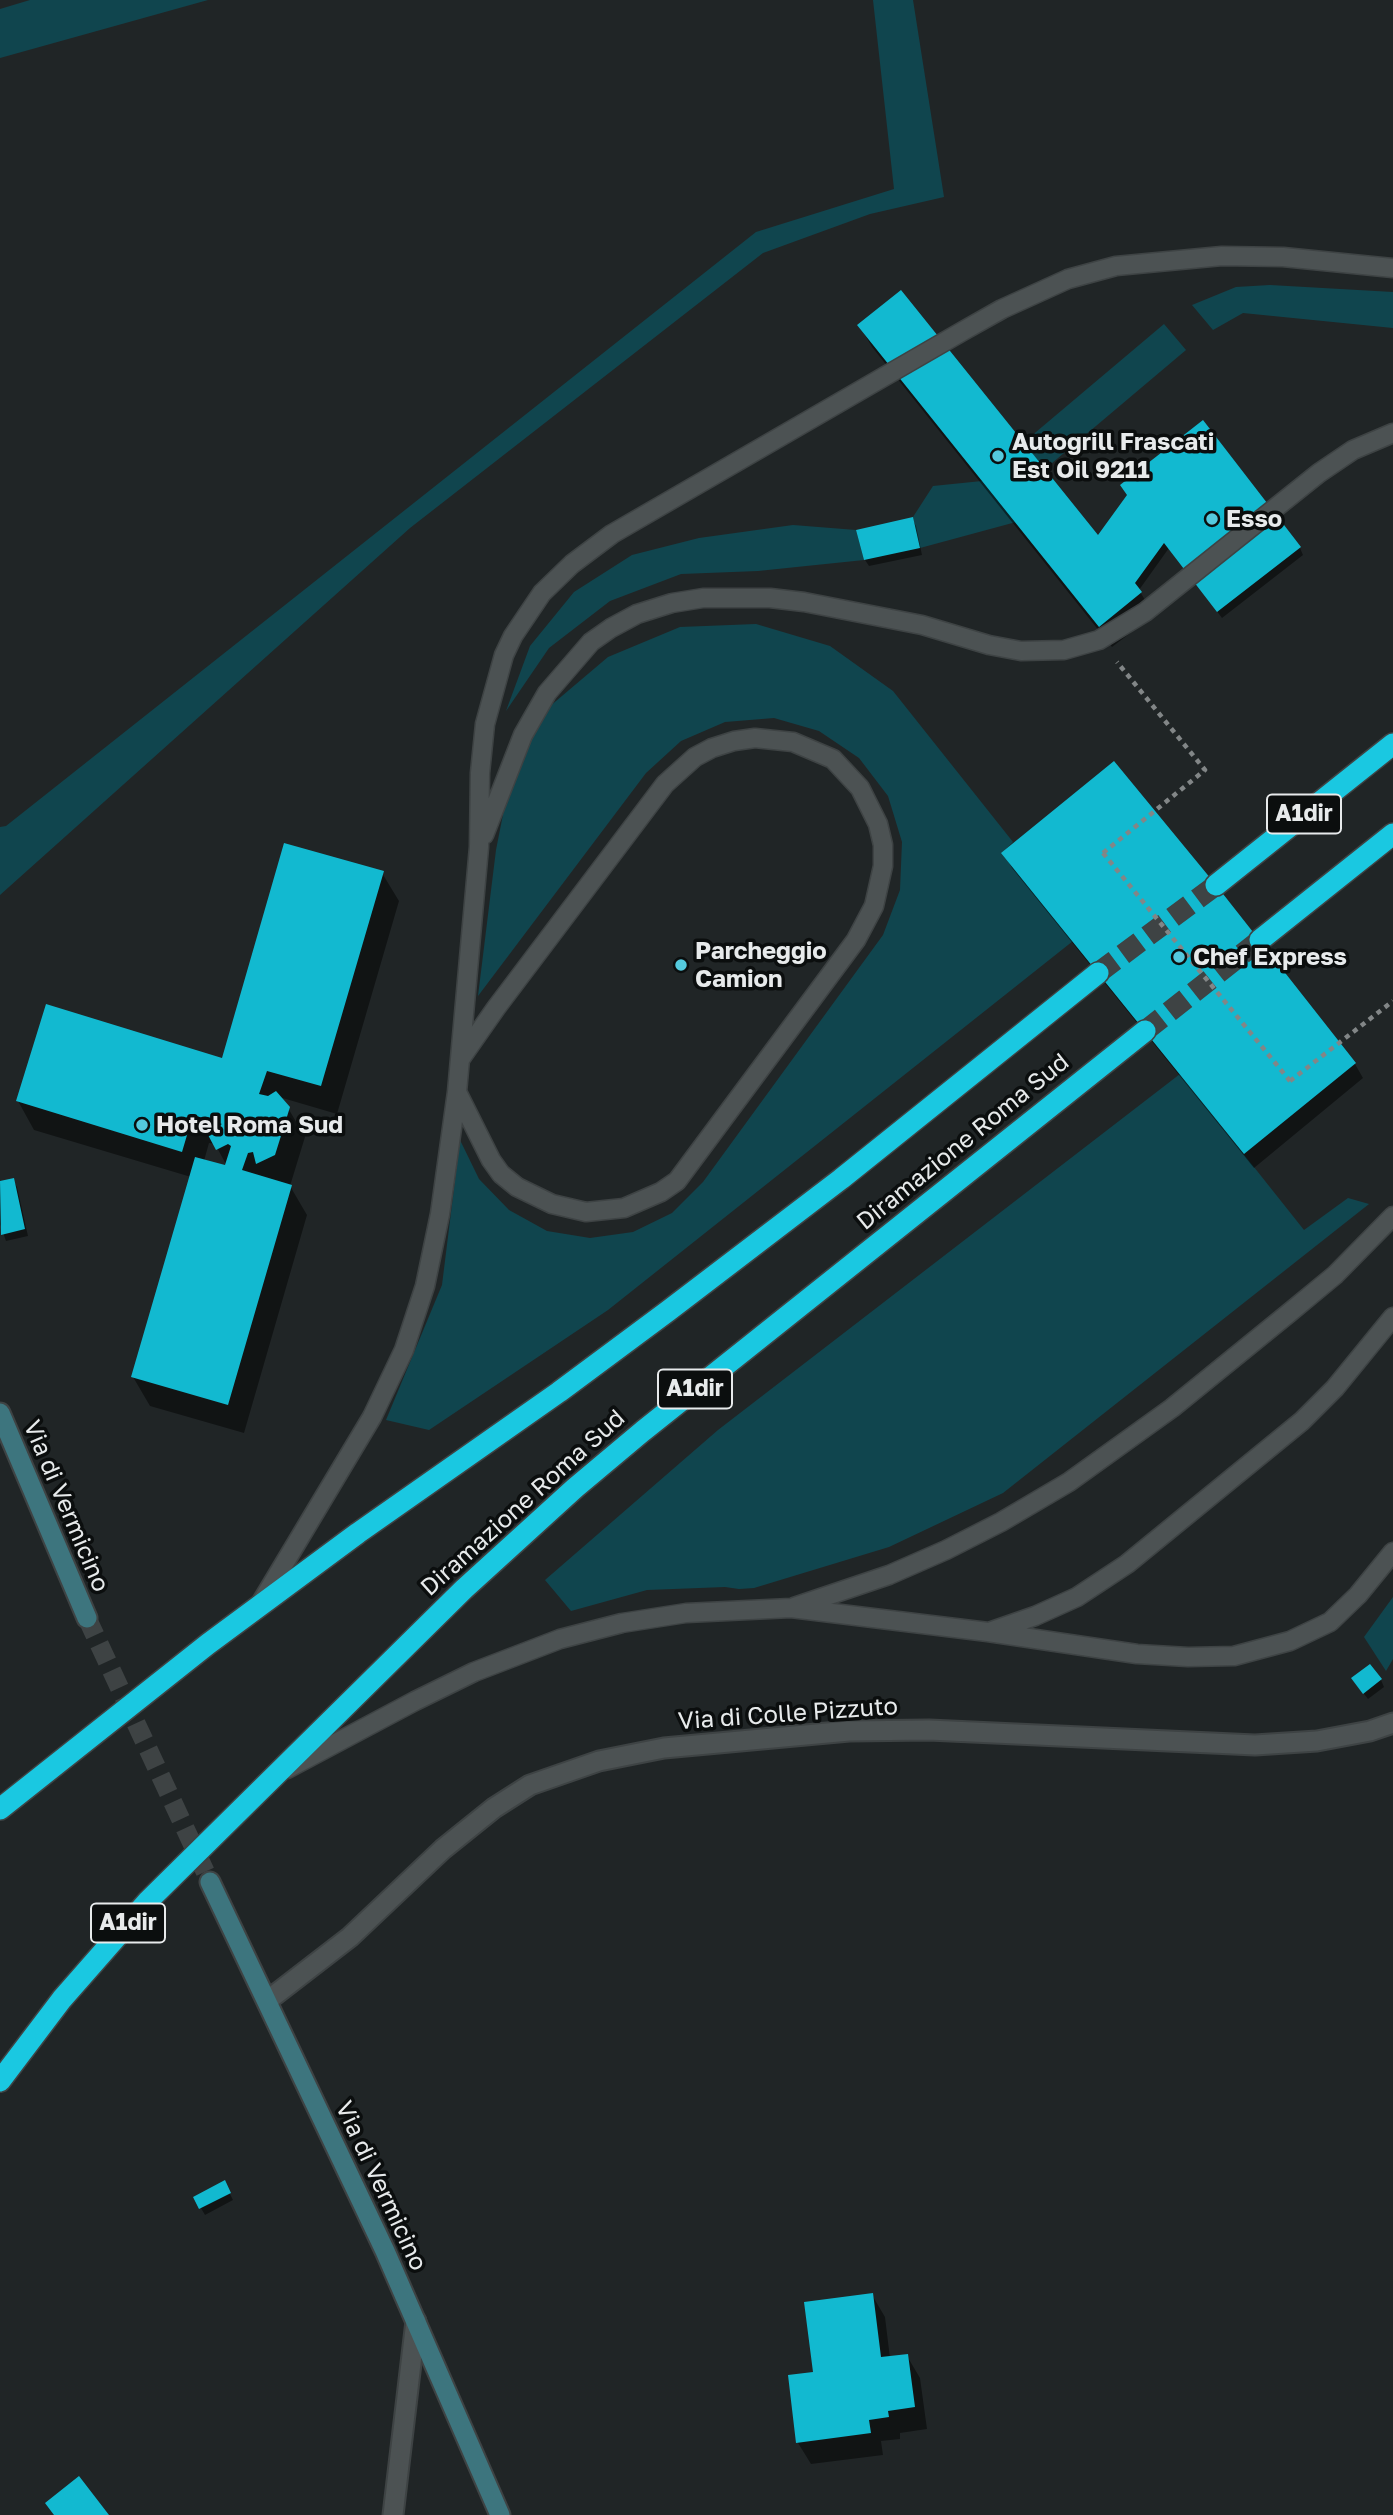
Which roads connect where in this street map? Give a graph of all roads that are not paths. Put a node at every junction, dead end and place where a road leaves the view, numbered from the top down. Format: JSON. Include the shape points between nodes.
{"nodes":[{"id":1,"x":1393,"y":268,"type":"edge"},
{"id":2,"x":1393,"y":433,"type":"edge"},
{"id":3,"x":1393,"y":744,"type":"edge"},
{"id":4,"x":1393,"y":834,"type":"edge"},
{"id":5,"x":479,"y":847,"type":"junction"},
{"id":6,"x":1216,"y":885,"type":"tunnel mouth"},
{"id":7,"x":1259,"y":940,"type":"tunnel mouth"},
{"id":8,"x":1098,"y":973,"type":"tunnel mouth"},
{"id":9,"x":1145,"y":1031,"type":"tunnel mouth"},
{"id":10,"x":461,"y":1058,"type":"junction"},
{"id":11,"x":457,"y":1092,"type":"junction"},
{"id":12,"x":1393,"y":1216,"type":"edge"},
{"id":13,"x":1393,"y":1317,"type":"edge"},
{"id":14,"x":0,"y":1413,"type":"edge"},
{"id":15,"x":1393,"y":1552,"type":"edge"},
{"id":16,"x":791,"y":1608,"type":"junction"},
{"id":17,"x":256,"y":1609,"type":"junction"},
{"id":18,"x":87,"y":1618,"type":"tunnel mouth"},
{"id":19,"x":988,"y":1632,"type":"junction"},
{"id":20,"x":1393,"y":1723,"type":"edge"},
{"id":21,"x":271,"y":1778,"type":"junction"},
{"id":22,"x":0,"y":1809,"type":"edge"},
{"id":23,"x":210,"y":1882,"type":"tunnel mouth"},
{"id":24,"x":267,"y":2001,"type":"junction"},
{"id":25,"x":0,"y":2081,"type":"edge"},
{"id":26,"x":416,"y":2321,"type":"junction"},
{"id":27,"x":393,"y":2515,"type":"edge"},
{"id":28,"x":500,"y":2515,"type":"edge"}],
"edges":[{"from":1,"to":5,"type":"lane","via":[[1222,256],[1125,264],[1068,279],[1002,309],[612,534],[542,593],[504,654],[482,749]]},
{"from":2,"to":5,"type":"lane","via":[[1328,466],[1145,612],[1099,640],[1063,650],[1021,651],[922,625],[770,598],[703,598],[656,607],[591,642],[547,693],[523,735]]},
{"from":3,"to":6,"type":"highway","number":"A1dir"},
{"from":4,"to":7,"type":"highway","number":"A1dir"},
{"from":5,"to":10,"type":"lane"},
{"from":8,"to":17,"type":"highway","name":"Diramazione Roma Sud","via":[[668,1311]]},
{"from":9,"to":21,"type":"highway","name":"Diramazione Roma Sud","number":"A1dir","via":[[575,1488],[464,1589]]},
{"from":10,"to":11,"type":"lane"},
{"from":10,"to":11,"type":"lane","via":[[665,784],[695,757],[734,741],[793,742],[832,759],[860,788],[883,845],[882,876],[874,906],[856,940],[677,1181],[624,1208],[586,1212],[552,1205],[501,1174]]},
{"from":11,"to":17,"type":"lane","via":[[434,1248],[404,1350],[372,1417]]},
{"from":12,"to":16,"type":"lane","via":[[1335,1275],[1289,1313],[1172,1408],[1069,1482],[946,1550]]},
{"from":13,"to":19,"type":"lane","via":[[1302,1421],[1127,1564],[1077,1598]]},
{"from":14,"to":18,"type":"main road","name":"Via di Vermicino"},
{"from":15,"to":19,"type":"lane","via":[[1330,1622],[1290,1641],[1234,1656],[1137,1654]]},
{"from":16,"to":19,"type":"lane"},
{"from":16,"to":21,"type":"lane","via":[[653,1617],[560,1639],[464,1677]]},
{"from":17,"to":22,"type":"highway","name":"Diramazione Roma Sud"},
{"from":20,"to":24,"type":"street","name":"Via di Colle Pizzuto","via":[[1317,1741],[1255,1745],[929,1730],[849,1731],[676,1747],[599,1761],[538,1782],[494,1808],[350,1937]]},
{"from":21,"to":25,"type":"highway","name":"Diramazione Roma Sud","number":"A1dir","via":[[111,1942]]},
{"from":23,"to":24,"type":"main road","name":"Via di Vermicino"},
{"from":24,"to":26,"type":"main road","name":"Via di Vermicino"},
{"from":26,"to":27,"type":"street"},
{"from":26,"to":28,"type":"main road","name":"Via di Vermicino"}]}
